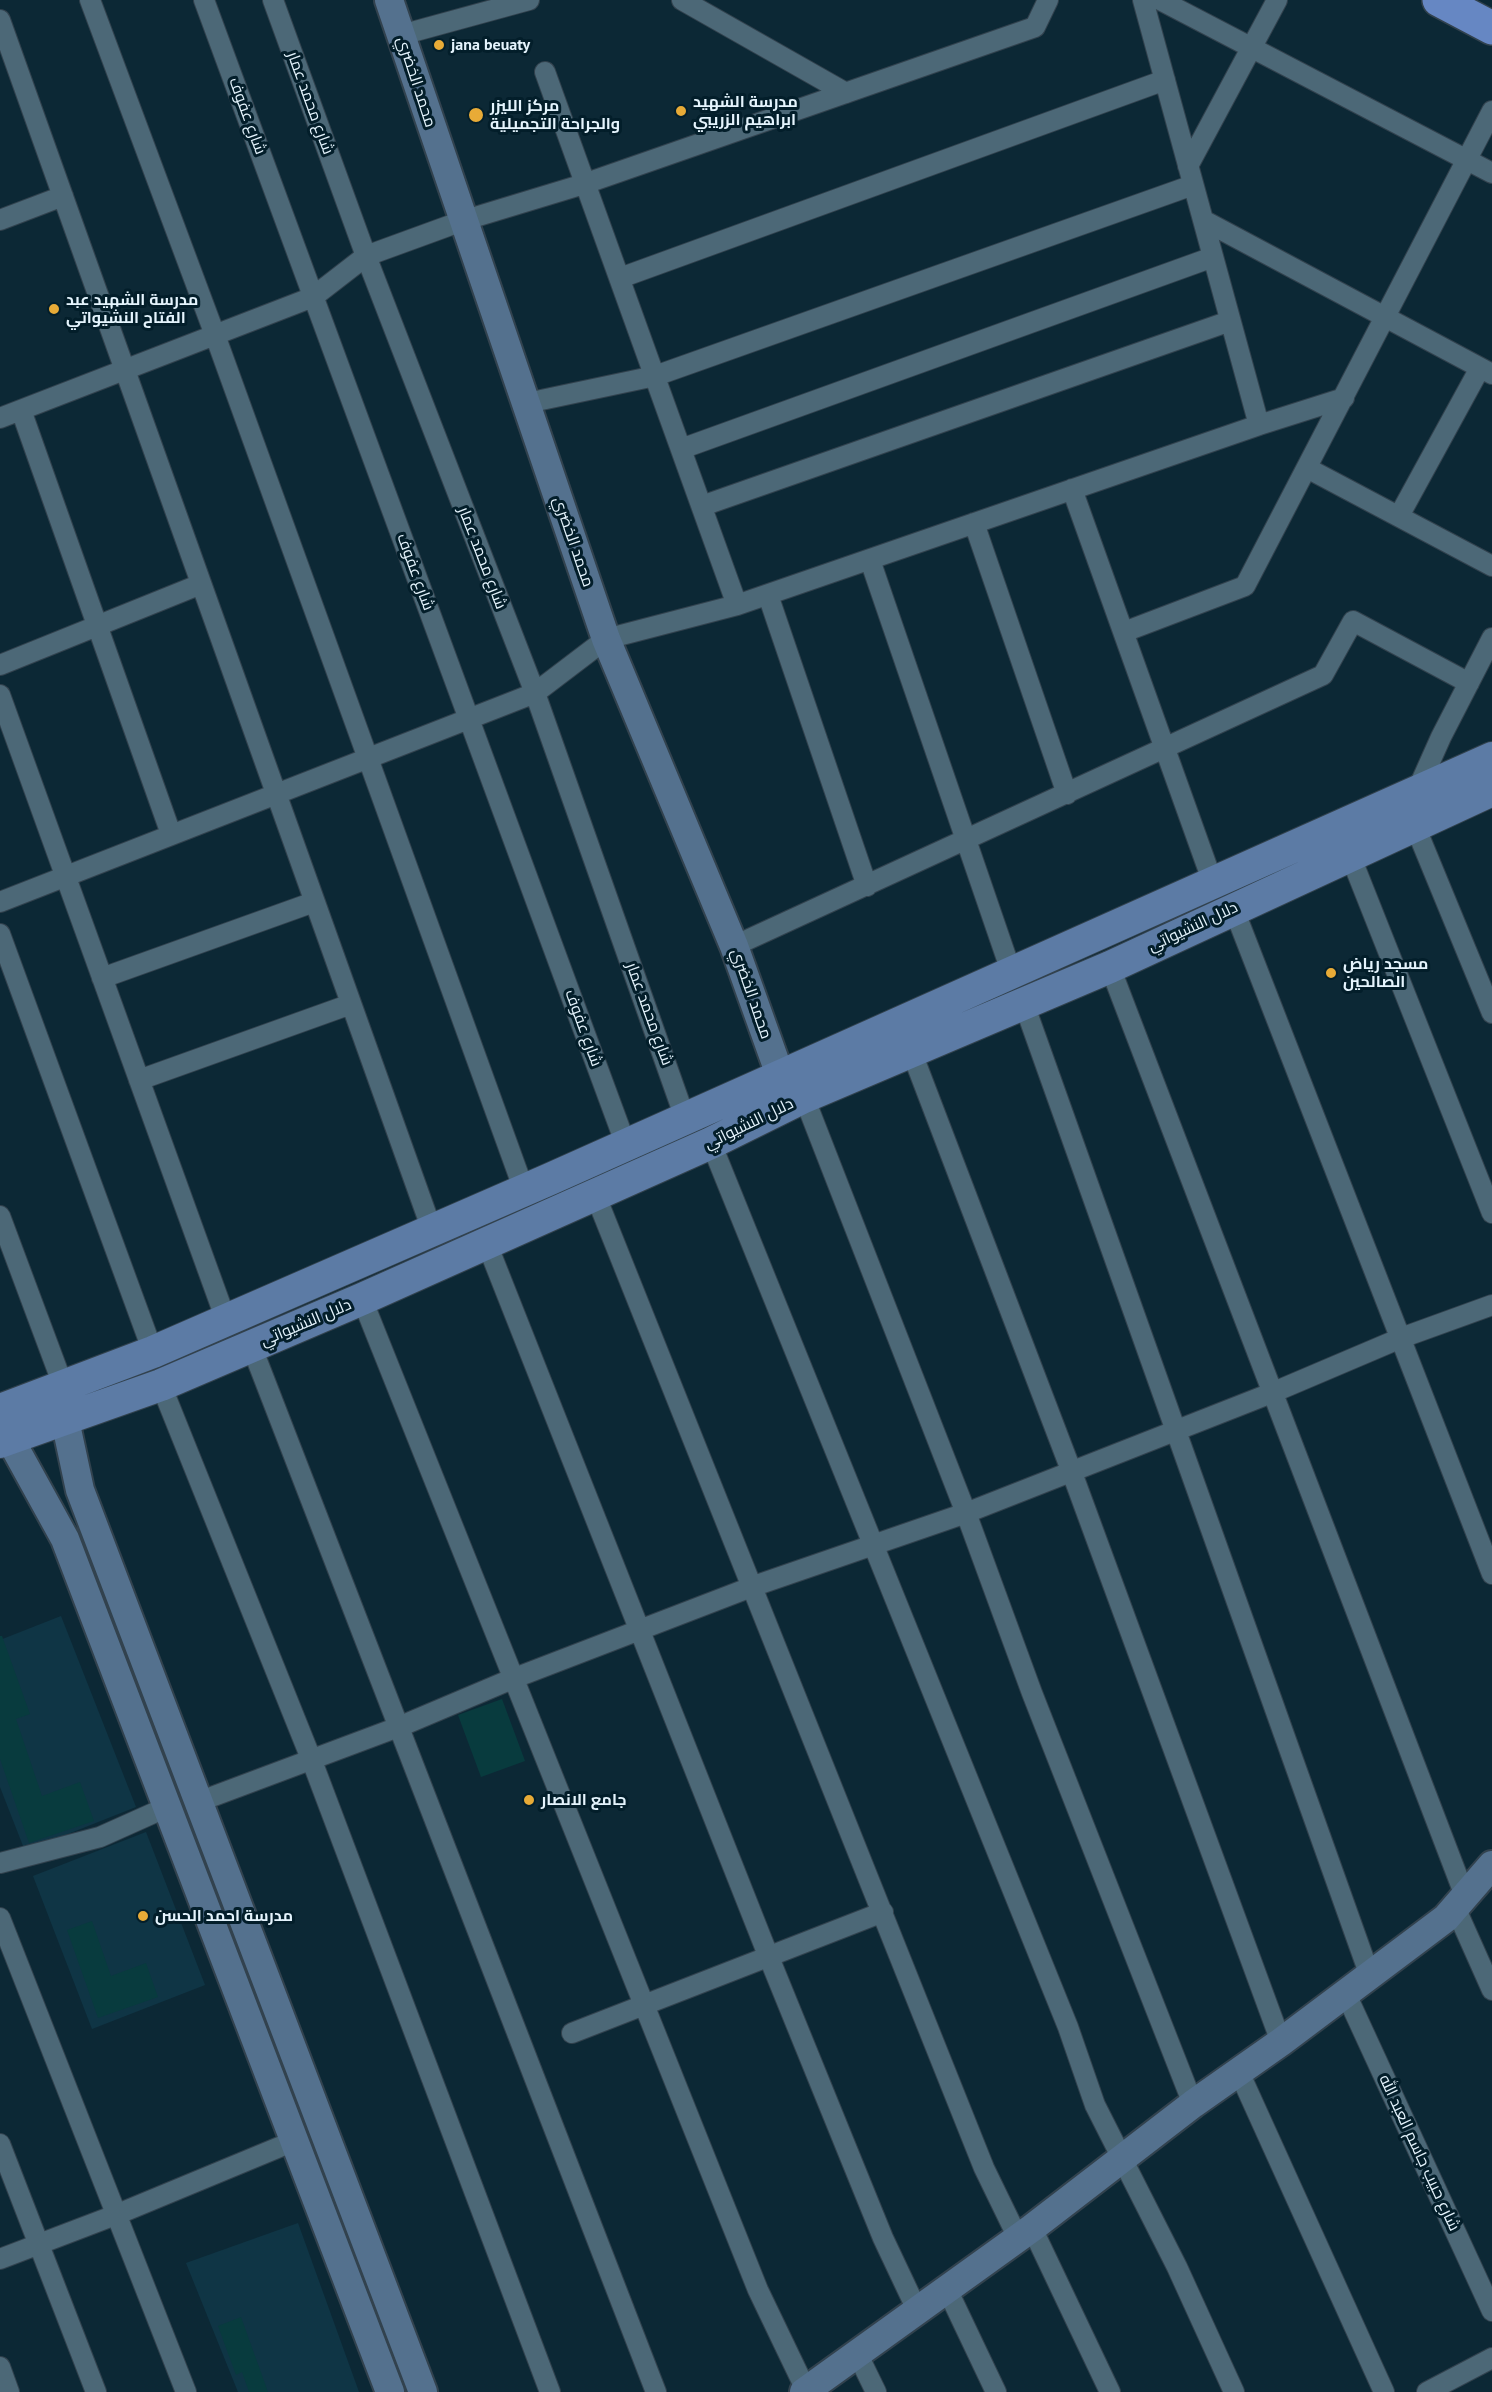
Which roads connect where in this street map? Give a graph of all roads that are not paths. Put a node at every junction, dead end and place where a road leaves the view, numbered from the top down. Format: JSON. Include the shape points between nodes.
{"nodes":[{"id":1,"x":90,"y":0,"type":"edge"},
{"id":2,"x":204,"y":0,"type":"edge"},
{"id":3,"x":273,"y":0,"type":"edge"},
{"id":4,"x":389,"y":0,"type":"edge"},
{"id":5,"x":529,"y":0,"type":"edge"},
{"id":6,"x":682,"y":0,"type":"edge"},
{"id":7,"x":1048,"y":0,"type":"edge"},
{"id":8,"x":1143,"y":0,"type":"edge"},
{"id":9,"x":1160,"y":0,"type":"edge"},
{"id":10,"x":1277,"y":0,"type":"edge"},
{"id":11,"x":1438,"y":0,"type":"edge"},
{"id":12,"x":0,"y":20,"type":"edge"},
{"id":13,"x":1492,"y":28,"type":"edge"},
{"id":14,"x":400,"y":35,"type":"junction"},
{"id":15,"x":1252,"y":48,"type":"junction"},
{"id":16,"x":545,"y":72,"type":"dead end"},
{"id":17,"x":1165,"y":80,"type":"junction"},
{"id":18,"x":846,"y":93,"type":"junction"},
{"id":19,"x":1492,"y":111,"type":"edge"},
{"id":20,"x":1468,"y":160,"type":"junction"},
{"id":21,"x":1188,"y":166,"type":"junction"},
{"id":22,"x":1492,"y":173,"type":"edge"},
{"id":23,"x":584,"y":184,"type":"junction"},
{"id":24,"x":1193,"y":185,"type":"junction"},
{"id":25,"x":63,"y":196,"type":"junction"},
{"id":26,"x":0,"y":220,"type":"edge"},
{"id":27,"x":1203,"y":220,"type":"junction"},
{"id":28,"x":462,"y":221,"type":"junction"},
{"id":29,"x":366,"y":256,"type":"junction"},
{"id":30,"x":1213,"y":257,"type":"junction"},
{"id":31,"x":620,"y":278,"type":"junction"},
{"id":32,"x":313,"y":297,"type":"junction"},
{"id":33,"x":1386,"y":319,"type":"junction"},
{"id":34,"x":1230,"y":321,"type":"junction"},
{"id":35,"x":215,"y":335,"type":"junction"},
{"id":36,"x":125,"y":370,"type":"junction"},
{"id":37,"x":1486,"y":371,"type":"edge"},
{"id":38,"x":655,"y":376,"type":"junction"},
{"id":39,"x":1344,"y":398,"type":"junction"},
{"id":40,"x":527,"y":403,"type":"junction"},
{"id":41,"x":21,"y":410,"type":"junction"},
{"id":42,"x":0,"y":418,"type":"edge"},
{"id":43,"x":1259,"y":425,"type":"junction"},
{"id":44,"x":681,"y":449,"type":"junction"},
{"id":45,"x":1307,"y":468,"type":"junction"},
{"id":46,"x":1072,"y":489,"type":"junction"},
{"id":47,"x":702,"y":506,"type":"junction"},
{"id":48,"x":1398,"y":516,"type":"junction"},
{"id":49,"x":974,"y":523,"type":"junction"},
{"id":50,"x":870,"y":560,"type":"junction"},
{"id":51,"x":1492,"y":566,"type":"edge"},
{"id":52,"x":201,"y":584,"type":"junction"},
{"id":53,"x":768,"y":595,"type":"junction"},
{"id":54,"x":737,"y":605,"type":"junction"},
{"id":55,"x":97,"y":626,"type":"junction"},
{"id":56,"x":1124,"y":632,"type":"junction"},
{"id":57,"x":1492,"y":638,"type":"edge"},
{"id":58,"x":606,"y":639,"type":"junction"},
{"id":59,"x":0,"y":664,"type":"edge"},
{"id":60,"x":1469,"y":683,"type":"junction"},
{"id":61,"x":535,"y":693,"type":"junction"},
{"id":62,"x":0,"y":695,"type":"edge"},
{"id":63,"x":469,"y":719,"type":"junction"},
{"id":64,"x":1164,"y":749,"type":"junction"},
{"id":65,"x":368,"y":758,"type":"junction"},
{"id":66,"x":1492,"y":758,"type":"edge"},
{"id":67,"x":1492,"y":790,"type":"edge"},
{"id":68,"x":1416,"y":792,"type":"junction"},
{"id":69,"x":276,"y":794,"type":"junction"},
{"id":70,"x":1067,"y":794,"type":"junction"},
{"id":71,"x":1415,"y":826,"type":"junction"},
{"id":72,"x":171,"y":834,"type":"junction"},
{"id":73,"x":966,"y":841,"type":"junction"},
{"id":74,"x":1350,"y":855,"type":"junction"},
{"id":75,"x":65,"y":875,"type":"junction"},
{"id":76,"x":1213,"y":883,"type":"junction"},
{"id":77,"x":867,"y":886,"type":"junction"},
{"id":78,"x":0,"y":902,"type":"edge"},
{"id":79,"x":314,"y":902,"type":"junction"},
{"id":80,"x":1233,"y":907,"type":"junction"},
{"id":81,"x":0,"y":934,"type":"edge"},
{"id":82,"x":734,"y":946,"type":"junction"},
{"id":83,"x":1110,"y":967,"type":"junction"},
{"id":84,"x":1012,"y":974,"type":"junction"},
{"id":85,"x":102,"y":978,"type":"junction"},
{"id":86,"x":351,"y":1004,"type":"junction"},
{"id":87,"x":1024,"y":1004,"type":"junction"},
{"id":88,"x":1492,"y":1013,"type":"edge"},
{"id":89,"x":912,"y":1053,"type":"junction"},
{"id":90,"x":139,"y":1080,"type":"junction"},
{"id":91,"x":792,"y":1092,"type":"junction"},
{"id":92,"x":685,"y":1118,"type":"junction"},
{"id":93,"x":711,"y":1143,"type":"junction"},
{"id":94,"x":626,"y":1145,"type":"junction"},
{"id":95,"x":524,"y":1190,"type":"junction"},
{"id":96,"x":595,"y":1194,"type":"junction"},
{"id":97,"x":1492,"y":1213,"type":"edge"},
{"id":98,"x":0,"y":1216,"type":"edge"},
{"id":99,"x":432,"y":1230,"type":"junction"},
{"id":100,"x":487,"y":1244,"type":"junction"},
{"id":101,"x":362,"y":1299,"type":"junction"},
{"id":102,"x":1492,"y":1305,"type":"edge"},
{"id":103,"x":226,"y":1320,"type":"junction"},
{"id":104,"x":1401,"y":1338,"type":"junction"},
{"id":105,"x":251,"y":1345,"type":"junction"},
{"id":106,"x":153,"y":1352,"type":"junction"},
{"id":107,"x":161,"y":1386,"type":"junction"},
{"id":108,"x":54,"y":1388,"type":"junction"},
{"id":109,"x":1274,"y":1392,"type":"junction"},
{"id":110,"x":65,"y":1420,"type":"junction"},
{"id":111,"x":2,"y":1428,"type":"edge"},
{"id":112,"x":1176,"y":1430,"type":"junction"},
{"id":113,"x":1071,"y":1470,"type":"junction"},
{"id":114,"x":966,"y":1513,"type":"junction"},
{"id":115,"x":872,"y":1546,"type":"junction"},
{"id":116,"x":1492,"y":1574,"type":"edge"},
{"id":117,"x":754,"y":1586,"type":"junction"},
{"id":118,"x":639,"y":1631,"type":"junction"},
{"id":119,"x":512,"y":1679,"type":"junction"},
{"id":120,"x":401,"y":1726,"type":"junction"},
{"id":121,"x":312,"y":1761,"type":"junction"},
{"id":122,"x":198,"y":1802,"type":"junction"},
{"id":123,"x":167,"y":1807,"type":"junction"},
{"id":124,"x":0,"y":1863,"type":"edge"},
{"id":125,"x":1492,"y":1865,"type":"edge"},
{"id":126,"x":1460,"y":1902,"type":"junction"},
{"id":127,"x":883,"y":1912,"type":"junction"},
{"id":128,"x":0,"y":1918,"type":"edge"},
{"id":129,"x":768,"y":1955,"type":"junction"},
{"id":130,"x":1370,"y":1976,"type":"junction"},
{"id":131,"x":1492,"y":1990,"type":"edge"},
{"id":132,"x":1346,"y":1994,"type":"junction"},
{"id":133,"x":643,"y":2005,"type":"junction"},
{"id":134,"x":572,"y":2033,"type":"dead end"},
{"id":135,"x":1281,"y":2043,"type":"junction"},
{"id":136,"x":1239,"y":2072,"type":"junction"},
{"id":137,"x":1193,"y":2104,"type":"junction"},
{"id":138,"x":294,"y":2141,"type":"junction"},
{"id":139,"x":0,"y":2144,"type":"edge"},
{"id":140,"x":1122,"y":2158,"type":"junction"},
{"id":141,"x":118,"y":2214,"type":"junction"},
{"id":142,"x":1025,"y":2233,"type":"junction"},
{"id":143,"x":39,"y":2243,"type":"junction"},
{"id":144,"x":0,"y":2259,"type":"edge"},
{"id":145,"x":946,"y":2289,"type":"junction"},
{"id":146,"x":917,"y":2310,"type":"junction"},
{"id":147,"x":1492,"y":2311,"type":"edge"},
{"id":148,"x":858,"y":2353,"type":"junction"},
{"id":149,"x":1492,"y":2358,"type":"edge"},
{"id":150,"x":0,"y":2367,"type":"edge"},
{"id":151,"x":805,"y":2391,"type":"edge"},
{"id":152,"x":9,"y":2392,"type":"edge"},
{"id":153,"x":96,"y":2392,"type":"edge"},
{"id":154,"x":186,"y":2392,"type":"edge"},
{"id":155,"x":390,"y":2392,"type":"edge"},
{"id":156,"x":423,"y":2392,"type":"edge"},
{"id":157,"x":550,"y":2392,"type":"edge"},
{"id":158,"x":656,"y":2392,"type":"edge"},
{"id":159,"x":876,"y":2392,"type":"edge"},
{"id":160,"x":996,"y":2392,"type":"edge"},
{"id":161,"x":1110,"y":2392,"type":"edge"},
{"id":162,"x":1234,"y":2392,"type":"edge"},
{"id":163,"x":1384,"y":2392,"type":"edge"},
{"id":164,"x":1427,"y":2392,"type":"edge"}],
"edges":[{"from":1,"to":35,"type":"street"},
{"from":2,"to":32,"type":"street","name":"شارع عفوف"},
{"from":3,"to":29,"type":"street","name":"شارع محمد عمار"},
{"from":4,"to":14,"type":"street","name":"محمد الخضري"},
{"from":5,"to":14,"type":"street"},
{"from":6,"to":18,"type":"street"},
{"from":7,"to":18,"type":"street","via":[[1035,27]]},
{"from":8,"to":17,"type":"street"},
{"from":9,"to":15,"type":"street"},
{"from":10,"to":15,"type":"street"},
{"from":11,"to":13,"type":"highway"},
{"from":12,"to":25,"type":"street"},
{"from":14,"to":28,"type":"street","name":"محمد الخضري"},
{"from":15,"to":20,"type":"street"},
{"from":15,"to":21,"type":"street"},
{"from":16,"to":23,"type":"street"},
{"from":17,"to":21,"type":"street"},
{"from":17,"to":31,"type":"street"},
{"from":18,"to":23,"type":"street"},
{"from":19,"to":20,"type":"street"},
{"from":20,"to":22,"type":"street"},
{"from":20,"to":33,"type":"street"},
{"from":21,"to":24,"type":"street"},
{"from":23,"to":28,"type":"street"},
{"from":23,"to":31,"type":"street"},
{"from":24,"to":27,"type":"street"},
{"from":24,"to":38,"type":"street"},
{"from":25,"to":26,"type":"street"},
{"from":25,"to":36,"type":"street"},
{"from":27,"to":30,"type":"street"},
{"from":27,"to":33,"type":"street"},
{"from":28,"to":29,"type":"street"},
{"from":28,"to":40,"type":"street","name":"محمد الخضري"},
{"from":29,"to":32,"type":"street"},
{"from":29,"to":61,"type":"street","name":"شارع محمد عمار"},
{"from":30,"to":34,"type":"street"},
{"from":30,"to":44,"type":"street"},
{"from":31,"to":38,"type":"street"},
{"from":32,"to":35,"type":"street"},
{"from":32,"to":63,"type":"street","name":"شارع عفوف"},
{"from":33,"to":37,"type":"street"},
{"from":33,"to":39,"type":"street"},
{"from":34,"to":43,"type":"street"},
{"from":34,"to":47,"type":"street"},
{"from":35,"to":36,"type":"street"},
{"from":35,"to":65,"type":"street"},
{"from":36,"to":41,"type":"street"},
{"from":36,"to":52,"type":"street"},
{"from":37,"to":48,"type":"street"},
{"from":38,"to":40,"type":"street"},
{"from":38,"to":44,"type":"street"},
{"from":39,"to":43,"type":"street"},
{"from":39,"to":45,"type":"street"},
{"from":40,"to":58,"type":"street","name":"محمد الخضري"},
{"from":41,"to":42,"type":"street"},
{"from":41,"to":55,"type":"street"},
{"from":43,"to":46,"type":"street"},
{"from":44,"to":47,"type":"street"},
{"from":45,"to":48,"type":"street"},
{"from":45,"to":56,"type":"street","via":[[1245,586]]},
{"from":46,"to":49,"type":"street"},
{"from":46,"to":56,"type":"street"},
{"from":47,"to":54,"type":"street"},
{"from":48,"to":51,"type":"street"},
{"from":49,"to":50,"type":"street"},
{"from":49,"to":70,"type":"street"},
{"from":50,"to":53,"type":"street"},
{"from":50,"to":73,"type":"street"},
{"from":52,"to":55,"type":"street"},
{"from":52,"to":69,"type":"street"},
{"from":53,"to":54,"type":"street"},
{"from":53,"to":77,"type":"street"},
{"from":54,"to":58,"type":"street"},
{"from":55,"to":59,"type":"street"},
{"from":55,"to":72,"type":"street"},
{"from":56,"to":64,"type":"street"},
{"from":57,"to":60,"type":"street"},
{"from":58,"to":61,"type":"street"},
{"from":58,"to":82,"type":"street","name":"محمد الخضري"},
{"from":60,"to":64,"type":"street","via":[[1353,621],[1323,675]]},
{"from":60,"to":68,"type":"street"},
{"from":61,"to":63,"type":"street"},
{"from":61,"to":92,"type":"street","name":"شارع محمد عمار"},
{"from":62,"to":75,"type":"street"},
{"from":63,"to":65,"type":"street"},
{"from":63,"to":94,"type":"street","name":"شارع عفوف"},
{"from":64,"to":70,"type":"street"},
{"from":64,"to":76,"type":"street"},
{"from":65,"to":69,"type":"street"},
{"from":65,"to":95,"type":"street"},
{"from":66,"to":68,"type":"main road","name":"دلال النشيواتي"},
{"from":67,"to":71,"type":"main road","name":"دلال النشيواتي"},
{"from":68,"to":76,"type":"main road","name":"دلال النشيواتي"},
{"from":69,"to":72,"type":"street"},
{"from":69,"to":79,"type":"street"},
{"from":70,"to":73,"type":"street"},
{"from":71,"to":74,"type":"main road","name":"دلال النشيواتي"},
{"from":71,"to":88,"type":"street"},
{"from":72,"to":75,"type":"street"},
{"from":73,"to":77,"type":"street"},
{"from":73,"to":84,"type":"street"},
{"from":74,"to":80,"type":"main road","name":"دلال النشيواتي"},
{"from":74,"to":97,"type":"street"},
{"from":75,"to":78,"type":"street"},
{"from":75,"to":85,"type":"street"},
{"from":76,"to":84,"type":"main road","name":"دلال النشيواتي"},
{"from":77,"to":82,"type":"street"},
{"from":79,"to":85,"type":"street"},
{"from":79,"to":86,"type":"street"},
{"from":80,"to":83,"type":"main road","name":"دلال النشيواتي"},
{"from":80,"to":104,"type":"street"},
{"from":81,"to":106,"type":"street"},
{"from":82,"to":91,"type":"street","name":"محمد الخضري"},
{"from":83,"to":87,"type":"main road","name":"دلال النشيواتي"},
{"from":83,"to":109,"type":"street"},
{"from":84,"to":91,"type":"main road","name":"دلال النشيواتي"},
{"from":85,"to":90,"type":"street"},
{"from":86,"to":90,"type":"street"},
{"from":86,"to":99,"type":"street"},
{"from":87,"to":89,"type":"main road","name":"دلال النشيواتي"},
{"from":87,"to":112,"type":"street"},
{"from":89,"to":91,"type":"main road","name":"دلال النشيواتي"},
{"from":89,"to":113,"type":"street"},
{"from":90,"to":103,"type":"street"},
{"from":91,"to":92,"type":"main road","name":"دلال النشيواتي"},
{"from":91,"to":93,"type":"main road","name":"دلال النشيواتي"},
{"from":91,"to":114,"type":"street"},
{"from":92,"to":94,"type":"main road","name":"دلال النشيواتي"},
{"from":93,"to":96,"type":"main road","name":"دلال النشيواتي"},
{"from":93,"to":115,"type":"street"},
{"from":94,"to":95,"type":"main road","name":"دلال النشيواتي"},
{"from":95,"to":99,"type":"main road","name":"دلال النشيواتي"},
{"from":96,"to":100,"type":"main road","name":"دلال النشيواتي"},
{"from":96,"to":117,"type":"street"},
{"from":98,"to":108,"type":"street"},
{"from":99,"to":103,"type":"main road","name":"دلال النشيواتي"},
{"from":100,"to":101,"type":"main road","name":"دلال النشيواتي"},
{"from":100,"to":118,"type":"street"},
{"from":101,"to":105,"type":"main road","name":"دلال النشيواتي"},
{"from":101,"to":119,"type":"street"},
{"from":102,"to":104,"type":"street"},
{"from":103,"to":106,"type":"main road","name":"دلال النشيواتي"},
{"from":104,"to":109,"type":"street"},
{"from":104,"to":116,"type":"street"},
{"from":105,"to":107,"type":"main road","name":"دلال النشيواتي"},
{"from":105,"to":120,"type":"street"},
{"from":106,"to":108,"type":"main road","name":"دلال النشيواتي"},
{"from":107,"to":110,"type":"main road","name":"دلال النشيواتي"},
{"from":107,"to":121,"type":"street"},
{"from":108,"to":110,"type":"street"},
{"from":108,"to":111,"type":"main road","name":"دلال النشيواتي"},
{"from":109,"to":112,"type":"street"},
{"from":109,"to":126,"type":"street"},
{"from":110,"to":111,"type":"main road","name":"دلال النشيواتي"},
{"from":110,"to":122,"type":"street","via":[[80,1490]]},
{"from":111,"to":123,"type":"street","via":[[65,1539]]},
{"from":112,"to":113,"type":"street"},
{"from":112,"to":130,"type":"street"},
{"from":113,"to":114,"type":"street"},
{"from":113,"to":135,"type":"street"},
{"from":114,"to":115,"type":"street"},
{"from":114,"to":137,"type":"street"},
{"from":115,"to":117,"type":"street"},
{"from":115,"to":140,"type":"street","via":[[1068,2027],[1095,2105]]},
{"from":117,"to":118,"type":"street"},
{"from":117,"to":127,"type":"street"},
{"from":118,"to":119,"type":"street"},
{"from":118,"to":129,"type":"street"},
{"from":119,"to":120,"type":"street"},
{"from":119,"to":133,"type":"street"},
{"from":120,"to":121,"type":"street"},
{"from":120,"to":158,"type":"street"},
{"from":121,"to":122,"type":"street"},
{"from":121,"to":157,"type":"street"},
{"from":122,"to":156,"type":"street"},
{"from":123,"to":124,"type":"street","via":[[100,1837]]},
{"from":123,"to":138,"type":"street"},
{"from":125,"to":126,"type":"street"},
{"from":126,"to":130,"type":"street","via":[[1446,1918]]},
{"from":126,"to":131,"type":"street"},
{"from":127,"to":129,"type":"street"},
{"from":127,"to":142,"type":"street","via":[[984,2168]]},
{"from":128,"to":141,"type":"street"},
{"from":129,"to":133,"type":"street"},
{"from":129,"to":146,"type":"street","via":[[883,2238]]},
{"from":130,"to":132,"type":"street"},
{"from":132,"to":135,"type":"street"},
{"from":132,"to":147,"type":"street","name":"شارع حبيب جاسم العبد الله"},
{"from":133,"to":134,"type":"street"},
{"from":133,"to":151,"type":"street","via":[[758,2290]]},
{"from":135,"to":136,"type":"street"},
{"from":136,"to":137,"type":"street"},
{"from":136,"to":163,"type":"street"},
{"from":137,"to":140,"type":"street"},
{"from":138,"to":141,"type":"street"},
{"from":138,"to":155,"type":"street"},
{"from":139,"to":143,"type":"street"},
{"from":140,"to":142,"type":"street"},
{"from":140,"to":162,"type":"street"},
{"from":141,"to":143,"type":"street"},
{"from":141,"to":154,"type":"street"},
{"from":142,"to":145,"type":"street"},
{"from":142,"to":161,"type":"street"},
{"from":143,"to":144,"type":"street"},
{"from":143,"to":153,"type":"street"},
{"from":145,"to":146,"type":"street"},
{"from":145,"to":160,"type":"street"},
{"from":146,"to":148,"type":"street"},
{"from":148,"to":151,"type":"street"},
{"from":148,"to":159,"type":"street"},
{"from":149,"to":164,"type":"street"},
{"from":150,"to":152,"type":"street"}]}
